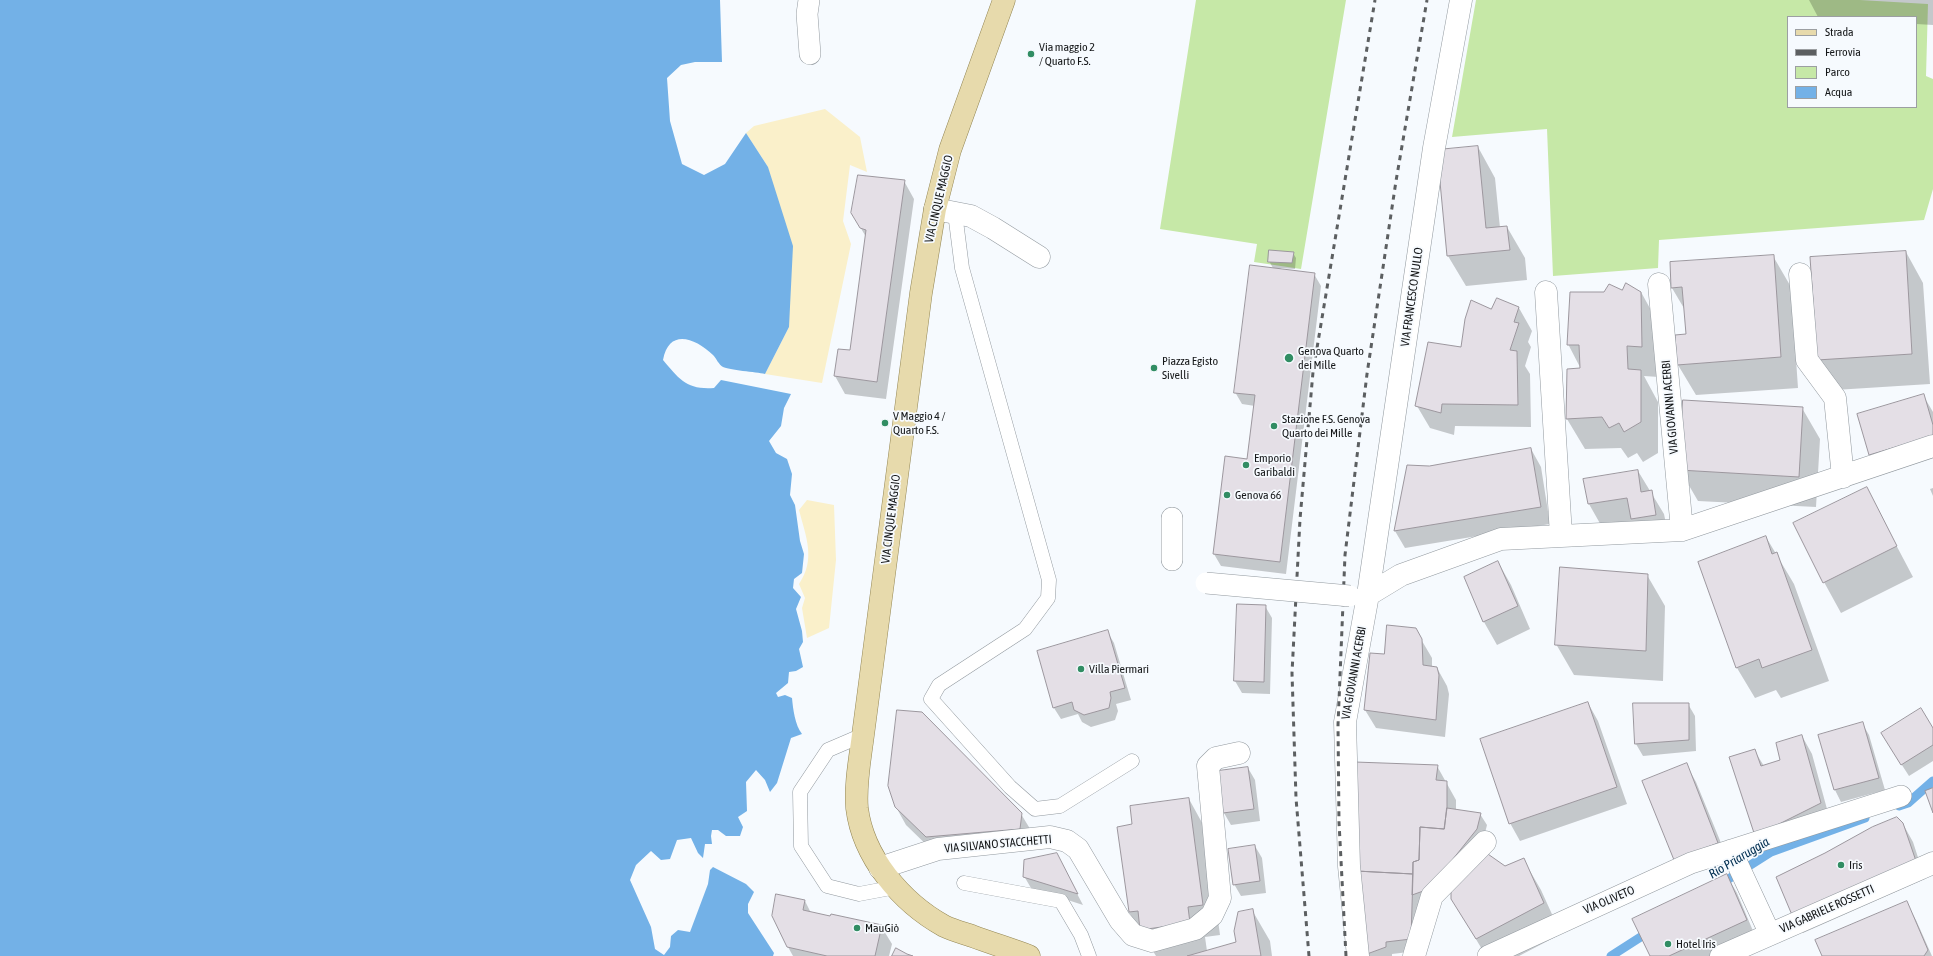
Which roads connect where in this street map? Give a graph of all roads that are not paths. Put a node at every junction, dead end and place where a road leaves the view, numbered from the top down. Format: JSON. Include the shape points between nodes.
{"nodes":[{"id":1,"x":809,"y":0,"type":"edge"},
{"id":2,"x":1004,"y":0,"type":"edge"},
{"id":3,"x":1461,"y":0,"type":"edge"},
{"id":4,"x":810,"y":54,"type":"dead end"},
{"id":5,"x":945,"y":211,"type":"junction"},
{"id":6,"x":1039,"y":257,"type":"dead end"},
{"id":7,"x":1800,"y":274,"type":"dead end"},
{"id":8,"x":1659,"y":284,"type":"dead end"},
{"id":9,"x":1546,"y":292,"type":"dead end"},
{"id":10,"x":1933,"y":446,"type":"edge"},
{"id":11,"x":1843,"y":477,"type":"junction"},
{"id":12,"x":1172,"y":518,"type":"dead end"},
{"id":13,"x":1682,"y":530,"type":"junction"},
{"id":14,"x":1560,"y":535,"type":"junction"},
{"id":15,"x":1172,"y":560,"type":"dead end"},
{"id":16,"x":1206,"y":583,"type":"dead end"},
{"id":17,"x":1359,"y":596,"type":"junction"},
{"id":18,"x":863,"y":735,"type":"junction"},
{"id":19,"x":1239,"y":753,"type":"dead end"},
{"id":20,"x":1132,"y":761,"type":"dead end"},
{"id":21,"x":1900,"y":796,"type":"dead end"},
{"id":22,"x":1485,"y":842,"type":"dead end"},
{"id":23,"x":1732,"y":851,"type":"junction"},
{"id":24,"x":1933,"y":863,"type":"edge"},
{"id":25,"x":880,"y":868,"type":"junction"},
{"id":26,"x":964,"y":883,"type":"dead end"},
{"id":27,"x":896,"y":887,"type":"junction"},
{"id":28,"x":1770,"y":934,"type":"junction"},
{"id":29,"x":1029,"y":956,"type":"edge"},
{"id":30,"x":1089,"y":956,"type":"edge"},
{"id":31,"x":1358,"y":956,"type":"edge"},
{"id":32,"x":1414,"y":956,"type":"edge"},
{"id":33,"x":1488,"y":956,"type":"edge"},
{"id":34,"x":1721,"y":956,"type":"edge"}],
"edges":[{"from":1,"to":4,"type":"street"},
{"from":2,"to":5,"type":"main road","name":"VIA CINQUE MAGGIO","via":[[950,150]]},
{"from":3,"to":17,"type":"street","name":"VIA FRANCESCO NULLO"},
{"from":5,"to":6,"type":"street","via":[[970,216]]},
{"from":5,"to":18,"type":"main road","name":"VIA CINQUE MAGGIO","via":[[920,293]]},
{"from":5,"to":20,"type":"lane","via":[[1049,580],[1048,598],[1025,629],[939,684],[931,699],[1010,787],[1035,809],[1060,806]]},
{"from":7,"to":11,"type":"street","via":[[1807,360],[1835,398]]},
{"from":8,"to":13,"type":"street","name":"VIA GIOVANNI ACERBI"},
{"from":9,"to":14,"type":"street"},
{"from":10,"to":11,"type":"street"},
{"from":11,"to":13,"type":"street"},
{"from":12,"to":15,"type":"street"},
{"from":13,"to":14,"type":"street"},
{"from":14,"to":17,"type":"street","via":[[1501,539],[1401,575]]},
{"from":16,"to":17,"type":"street","bridge":true},
{"from":17,"to":31,"type":"street","name":"VIA GIOVANNI ACERBI","via":[[1345,722],[1349,866]]},
{"from":18,"to":25,"type":"main road","name":"VIA CINQUE MAGGIO","via":[[857,779],[857,808],[863,834]]},
{"from":18,"to":27,"type":"lane","via":[[828,750],[800,792],[801,846],[827,886],[859,894]]},
{"from":19,"to":25,"type":"street","name":"VIA SILVANO STACCHETTI","via":[[1216,758],[1208,766],[1220,898],[1212,915],[1195,929],[1152,941],[1134,935],[1120,920],[1078,849],[1067,841],[1050,837],[938,849]]},
{"from":21,"to":23,"type":"street","name":"VIA OLIVETO"},
{"from":22,"to":32,"type":"street","via":[[1432,896]]},
{"from":23,"to":28,"type":"street"},
{"from":23,"to":33,"type":"street","name":"VIA OLIVETO","via":[[1691,863]]},
{"from":24,"to":28,"type":"street","name":"VIA GABRIELE ROSSETTI"},
{"from":25,"to":27,"type":"main road","name":"VIA CINQUE MAGGIO"},
{"from":26,"to":30,"type":"lane","via":[[1061,901],[1081,935]]},
{"from":27,"to":29,"type":"main road","name":"VIA CINQUE MAGGIO","via":[[922,911],[945,926]]},
{"from":28,"to":34,"type":"street","name":"VIA GABRIELE ROSSETTI"}]}
